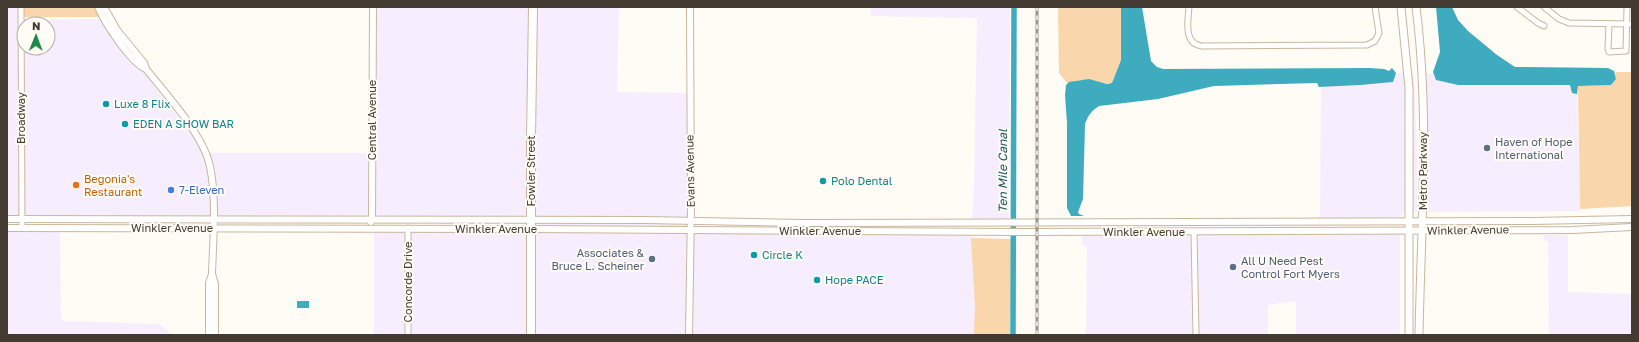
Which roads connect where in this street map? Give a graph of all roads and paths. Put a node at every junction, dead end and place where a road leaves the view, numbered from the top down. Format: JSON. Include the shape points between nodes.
{"nodes":[{"id":1,"x":21,"y":7,"type":"edge"},
{"id":2,"x":98,"y":7,"type":"edge"},
{"id":3,"x":104,"y":7,"type":"edge"},
{"id":4,"x":373,"y":7,"type":"edge"},
{"id":5,"x":533,"y":7,"type":"edge"},
{"id":6,"x":690,"y":7,"type":"edge"},
{"id":7,"x":1188,"y":7,"type":"edge"},
{"id":8,"x":1375,"y":7,"type":"edge"},
{"id":9,"x":1401,"y":7,"type":"edge"},
{"id":10,"x":1416,"y":7,"type":"edge"},
{"id":11,"x":1517,"y":7,"type":"edge"},
{"id":12,"x":1544,"y":7,"type":"edge"},
{"id":13,"x":1627,"y":7,"type":"edge"},
{"id":14,"x":1609,"y":24,"type":"junction"},
{"id":15,"x":1629,"y":24,"type":"edge"},
{"id":16,"x":1544,"y":26,"type":"dead end"},
{"id":17,"x":146,"y":69,"type":"junction"},
{"id":18,"x":7,"y":219,"type":"edge"},
{"id":19,"x":21,"y":219,"type":"junction"},
{"id":20,"x":1632,"y":219,"type":"edge"},
{"id":21,"x":213,"y":220,"type":"junction"},
{"id":22,"x":372,"y":220,"type":"junction"},
{"id":23,"x":531,"y":220,"type":"junction"},
{"id":24,"x":690,"y":220,"type":"junction"},
{"id":25,"x":1133,"y":222,"type":"junction"},
{"id":26,"x":1237,"y":222,"type":"junction"},
{"id":27,"x":1409,"y":222,"type":"junction"},
{"id":28,"x":1423,"y":222,"type":"junction"},
{"id":29,"x":1632,"y":227,"type":"edge"},
{"id":30,"x":7,"y":228,"type":"edge"},
{"id":31,"x":22,"y":228,"type":"junction"},
{"id":32,"x":213,"y":228,"type":"junction"},
{"id":33,"x":363,"y":228,"type":"junction"},
{"id":34,"x":408,"y":228,"type":"junction"},
{"id":35,"x":531,"y":228,"type":"junction"},
{"id":36,"x":690,"y":230,"type":"junction"},
{"id":37,"x":1409,"y":231,"type":"junction"},
{"id":38,"x":1422,"y":231,"type":"junction"},
{"id":39,"x":1108,"y":232,"type":"junction"},
{"id":40,"x":1194,"y":232,"type":"junction"},
{"id":41,"x":212,"y":274,"type":"junction"},
{"id":42,"x":209,"y":335,"type":"edge"},
{"id":43,"x":215,"y":335,"type":"edge"},
{"id":44,"x":408,"y":335,"type":"edge"},
{"id":45,"x":531,"y":335,"type":"edge"},
{"id":46,"x":689,"y":335,"type":"edge"},
{"id":47,"x":1196,"y":335,"type":"edge"},
{"id":48,"x":1409,"y":335,"type":"edge"},
{"id":49,"x":1419,"y":335,"type":"edge"}],
"edges":[{"from":1,"to":19,"type":"street","name":"Broadway"},
{"from":2,"to":17,"type":"street","via":[[119,41],[139,66]]},
{"from":3,"to":17,"type":"street","via":[[117,30]]},
{"from":4,"to":22,"type":"street","name":"Central Avenue"},
{"from":5,"to":23,"type":"main road","name":"Fowler Street"},
{"from":6,"to":24,"type":"street","name":"Evans Avenue"},
{"from":7,"to":8,"type":"street","via":[[1190,39],[1202,46],[1367,45],[1375,41],[1379,33]]},
{"from":9,"to":27,"type":"main road","name":"Metro Parkway","via":[[1409,82]]},
{"from":10,"to":28,"type":"main road","name":"Metro Parkway","via":[[1423,77]]},
{"from":11,"to":16,"type":"street"},
{"from":12,"to":14,"type":"street","via":[[1559,19],[1569,23]]},
{"from":13,"to":15,"type":"street"},
{"from":14,"to":15,"type":"street"},
{"from":14,"to":15,"type":"street","via":[[1609,52],[1626,51]]},
{"from":17,"to":21,"type":"street","via":[[202,145],[213,182]]},
{"from":18,"to":19,"type":"street","name":"Winkler Avenue"},
{"from":19,"to":21,"type":"street","name":"Winkler Avenue"},
{"from":19,"to":31,"type":"street","name":"Broadway"},
{"from":20,"to":28,"type":"street","name":"Winkler Avenue"},
{"from":21,"to":22,"type":"street","name":"Winkler Avenue"},
{"from":21,"to":32,"type":"street"},
{"from":22,"to":23,"type":"street","name":"Winkler Avenue"},
{"from":22,"to":33,"type":"street"},
{"from":23,"to":24,"type":"street","name":"Winkler Avenue"},
{"from":23,"to":35,"type":"main road","name":"Fowler Street"},
{"from":24,"to":25,"type":"street","name":"Winkler Avenue","via":[[805,223]]},
{"from":24,"to":36,"type":"street","name":"Evans Avenue"},
{"from":25,"to":26,"type":"street","name":"Winkler Avenue"},
{"from":25,"to":39,"type":"street","via":[[1127,228]]},
{"from":26,"to":27,"type":"street","name":"Winkler Avenue"},
{"from":26,"to":40,"type":"street","via":[[1203,225]]},
{"from":27,"to":28,"type":"street","name":"Winkler Avenue"},
{"from":27,"to":37,"type":"main road","name":"Metro Parkway"},
{"from":28,"to":38,"type":"main road","name":"Metro Parkway"},
{"from":29,"to":38,"type":"street","name":"Winkler Avenue"},
{"from":30,"to":31,"type":"street","name":"Winkler Avenue"},
{"from":31,"to":32,"type":"street","name":"Winkler Avenue"},
{"from":32,"to":33,"type":"street","name":"Winkler Avenue"},
{"from":32,"to":41,"type":"street"},
{"from":33,"to":34,"type":"street","name":"Winkler Avenue"},
{"from":34,"to":35,"type":"street","name":"Winkler Avenue"},
{"from":34,"to":44,"type":"street","name":"Concorde Drive"},
{"from":35,"to":36,"type":"street","name":"Winkler Avenue"},
{"from":35,"to":45,"type":"main road","name":"Fowler Street"},
{"from":36,"to":39,"type":"street","name":"Winkler Avenue"},
{"from":36,"to":46,"type":"street","name":"Evans Avenue"},
{"from":37,"to":38,"type":"street","name":"Winkler Avenue"},
{"from":37,"to":40,"type":"street","name":"Winkler Avenue"},
{"from":37,"to":48,"type":"main road","name":"Metro Parkway"},
{"from":38,"to":49,"type":"main road","name":"Metro Parkway"},
{"from":39,"to":40,"type":"street","name":"Winkler Avenue"},
{"from":40,"to":47,"type":"street"},
{"from":41,"to":42,"type":"street","via":[[209,283]]},
{"from":41,"to":43,"type":"street","via":[[215,284]]}]}
